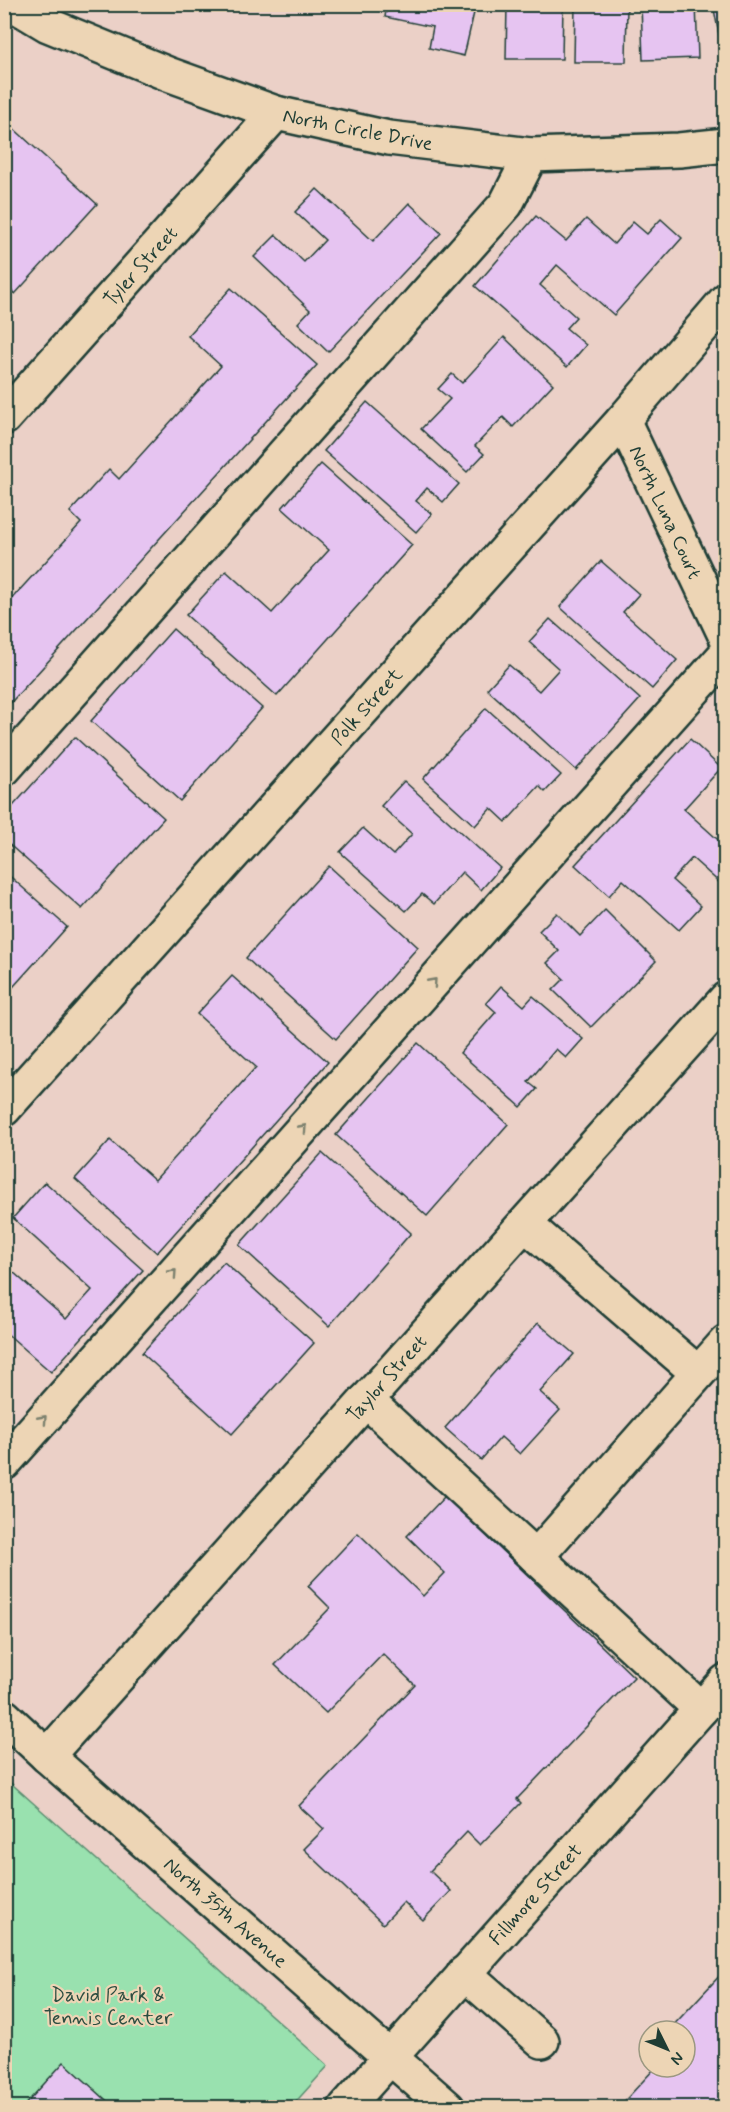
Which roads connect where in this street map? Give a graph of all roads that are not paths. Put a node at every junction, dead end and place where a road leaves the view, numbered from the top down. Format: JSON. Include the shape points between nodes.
{"nodes":[{"id":1,"x":12,"y":4,"type":"edge"},
{"id":2,"x":276,"y":113,"type":"junction"},
{"id":3,"x":726,"y":145,"type":"edge"},
{"id":4,"x":531,"y":155,"type":"junction"},
{"id":5,"x":726,"y":300,"type":"edge"},
{"id":6,"x":4,"y":418,"type":"edge"},
{"id":7,"x":622,"y":420,"type":"junction"},
{"id":8,"x":726,"y":636,"type":"edge"},
{"id":9,"x":726,"y":654,"type":"edge"},
{"id":10,"x":4,"y":769,"type":"edge"},
{"id":11,"x":726,"y":999,"type":"edge"},
{"id":12,"x":4,"y":1109,"type":"edge"},
{"id":13,"x":525,"y":1224,"type":"junction"},
{"id":14,"x":726,"y":1342,"type":"edge"},
{"id":15,"x":698,"y":1373,"type":"junction"},
{"id":16,"x":366,"y":1400,"type":"junction"},
{"id":17,"x":4,"y":1462,"type":"edge"},
{"id":18,"x":536,"y":1557,"type":"junction"},
{"id":19,"x":726,"y":1682,"type":"edge"},
{"id":20,"x":701,"y":1709,"type":"junction"},
{"id":21,"x":4,"y":1716,"type":"edge"},
{"id":22,"x":47,"y":1756,"type":"junction"},
{"id":23,"x":464,"y":1973,"type":"junction"},
{"id":24,"x":542,"y":2041,"type":"dead end"},
{"id":25,"x":391,"y":2056,"type":"junction"},
{"id":26,"x":345,"y":2108,"type":"edge"},
{"id":27,"x":448,"y":2108,"type":"edge"}],
"edges":[{"from":1,"to":2,"type":"street","name":"North Circle Drive","via":[[48,25]]},
{"from":2,"to":4,"type":"street","name":"North Circle Drive","via":[[389,138]]},
{"from":2,"to":6,"type":"street","name":"Tyler Street"},
{"from":3,"to":4,"type":"street","name":"North Circle Drive"},
{"from":4,"to":10,"type":"street","via":[[506,204]]},
{"from":5,"to":7,"type":"street","name":"Polk Street"},
{"from":7,"to":8,"type":"street","name":"North Luna Court"},
{"from":7,"to":12,"type":"street","name":"Polk Street"},
{"from":17,"to":9,"type":"street","one_way":true},
{"from":11,"to":13,"type":"street","name":"Taylor Street"},
{"from":13,"to":15,"type":"street"},
{"from":13,"to":16,"type":"street","name":"Taylor Street"},
{"from":14,"to":15,"type":"street"},
{"from":15,"to":18,"type":"street"},
{"from":16,"to":18,"type":"street"},
{"from":16,"to":22,"type":"street","name":"Taylor Street"},
{"from":18,"to":20,"type":"street"},
{"from":19,"to":20,"type":"street","name":"Fillmore Street"},
{"from":20,"to":23,"type":"street","name":"Fillmore Street"},
{"from":21,"to":22,"type":"street","name":"North 35th Avenue"},
{"from":22,"to":25,"type":"street","name":"North 35th Avenue"},
{"from":23,"to":24,"type":"street"},
{"from":23,"to":25,"type":"street","name":"Fillmore Street"},
{"from":25,"to":26,"type":"street","name":"Fillmore Street"},
{"from":25,"to":27,"type":"street","name":"North 35th Avenue"}]}
